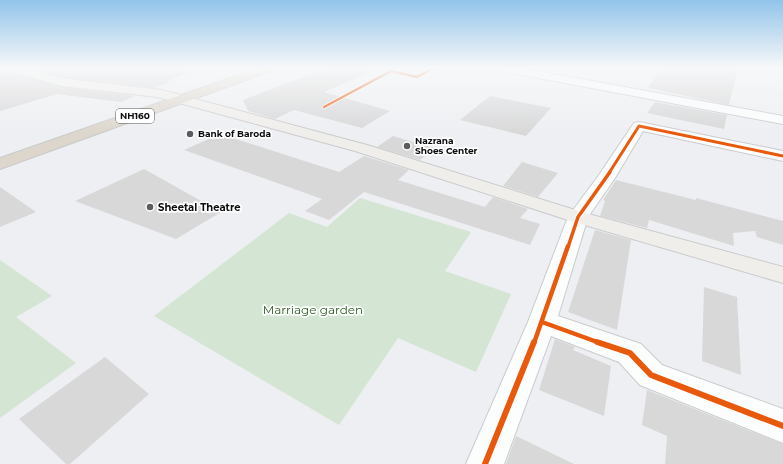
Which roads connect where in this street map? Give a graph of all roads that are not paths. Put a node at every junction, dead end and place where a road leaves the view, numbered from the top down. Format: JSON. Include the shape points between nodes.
{"nodes":[{"id":1,"x":128,"y":90,"type":"edge"},
{"id":2,"x":196,"y":90,"type":"edge"},
{"id":3,"x":201,"y":90,"type":"edge"},
{"id":4,"x":616,"y":90,"type":"edge"},
{"id":5,"x":174,"y":98,"type":"junction"},
{"id":6,"x":783,"y":120,"type":"edge"},
{"id":7,"x":0,"y":154,"type":"edge"},
{"id":8,"x":783,"y":156,"type":"edge"},
{"id":9,"x":0,"y":164,"type":"edge"},
{"id":10,"x":578,"y":217,"type":"junction"},
{"id":11,"x":783,"y":275,"type":"edge"},
{"id":12,"x":542,"y":322,"type":"junction"},
{"id":13,"x":783,"y":426,"type":"edge"},
{"id":14,"x":484,"y":464,"type":"edge"}],
"edges":[{"from":1,"to":5,"type":"main road","via":[[158,93]]},
{"from":2,"to":5,"type":"highway","number":"NH160"},
{"from":3,"to":5,"type":"highway","number":"NH160"},
{"from":4,"to":6,"type":"street"},
{"from":5,"to":7,"type":"highway","number":"NH160"},
{"from":5,"to":9,"type":"highway","number":"NH160"},
{"from":5,"to":10,"type":"main road","via":[[361,148]]},
{"from":8,"to":10,"type":"street","via":[[639,126]]},
{"from":10,"to":11,"type":"main road"},
{"from":10,"to":12,"type":"street"},
{"from":12,"to":13,"type":"street","via":[[630,353],[651,375]]},
{"from":12,"to":14,"type":"street"}]}
